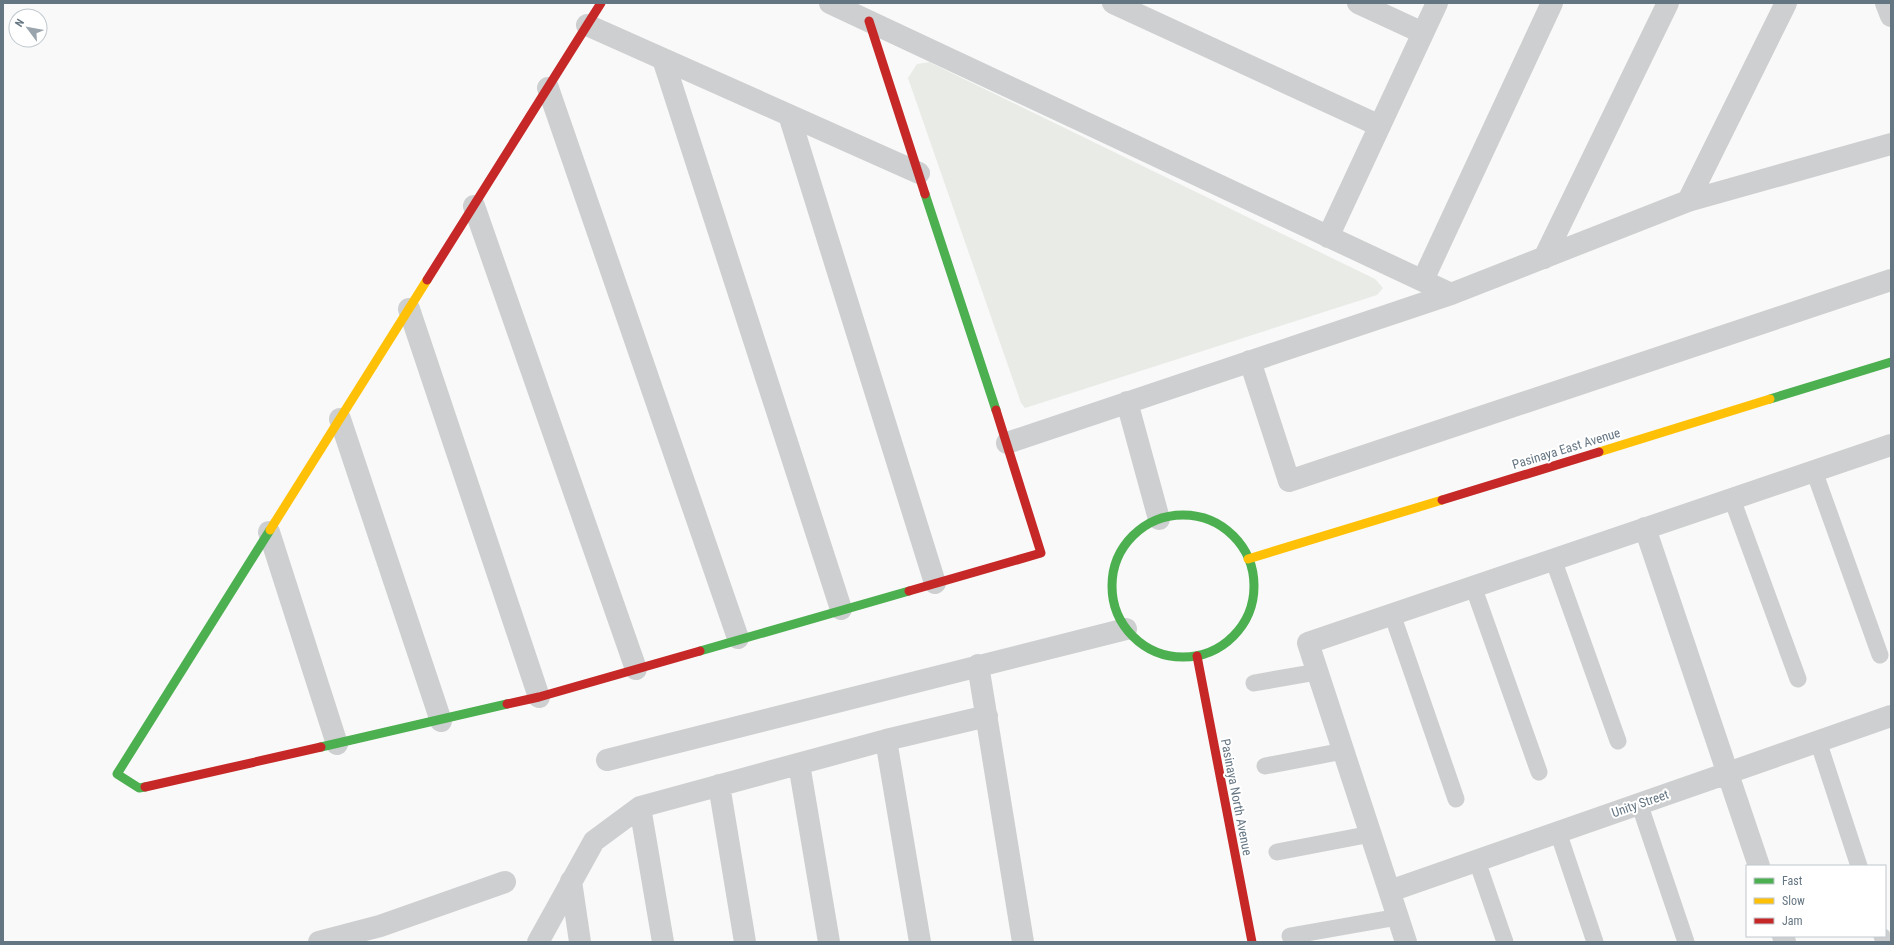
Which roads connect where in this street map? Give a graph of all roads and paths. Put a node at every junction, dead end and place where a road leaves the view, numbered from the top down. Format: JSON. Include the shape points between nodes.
{"nodes":[{"id":1,"x":601,"y":3,"type":"edge"},
{"id":2,"x":830,"y":3,"type":"edge"},
{"id":3,"x":1113,"y":3,"type":"edge"},
{"id":4,"x":1358,"y":3,"type":"edge"},
{"id":5,"x":1437,"y":3,"type":"edge"},
{"id":6,"x":1552,"y":3,"type":"edge"},
{"id":7,"x":1668,"y":3,"type":"edge"},
{"id":8,"x":1786,"y":3,"type":"edge"},
{"id":9,"x":1886,"y":3,"type":"edge"},
{"id":10,"x":1891,"y":16,"type":"edge"},
{"id":11,"x":870,"y":21,"type":"junction"},
{"id":12,"x":587,"y":25,"type":"junction"},
{"id":13,"x":1423,"y":33,"type":"junction"},
{"id":14,"x":663,"y":59,"type":"junction"},
{"id":15,"x":548,"y":88,"type":"junction"},
{"id":16,"x":789,"y":115,"type":"junction"},
{"id":17,"x":1380,"y":126,"type":"junction"},
{"id":18,"x":1891,"y":144,"type":"edge"},
{"id":19,"x":919,"y":173,"type":"junction"},
{"id":20,"x":1688,"y":201,"type":"junction"},
{"id":21,"x":474,"y":206,"type":"junction"},
{"id":22,"x":1328,"y":237,"type":"junction"},
{"id":23,"x":1544,"y":258,"type":"junction"},
{"id":24,"x":1423,"y":280,"type":"junction"},
{"id":25,"x":1891,"y":280,"type":"edge"},
{"id":26,"x":1451,"y":294,"type":"junction"},
{"id":27,"x":409,"y":309,"type":"junction"},
{"id":28,"x":1250,"y":361,"type":"junction"},
{"id":29,"x":1891,"y":362,"type":"edge"},
{"id":30,"x":1127,"y":402,"type":"junction"},
{"id":31,"x":340,"y":418,"type":"junction"},
{"id":32,"x":1007,"y":442,"type":"junction"},
{"id":33,"x":1891,"y":445,"type":"edge"},
{"id":34,"x":1814,"y":471,"type":"junction"},
{"id":35,"x":1732,"y":499,"type":"junction"},
{"id":36,"x":1159,"y":519,"type":"junction"},
{"id":37,"x":1646,"y":528,"type":"junction"},
{"id":38,"x":269,"y":532,"type":"junction"},
{"id":39,"x":1248,"y":558,"type":"junction"},
{"id":40,"x":1553,"y":559,"type":"junction"},
{"id":41,"x":935,"y":583,"type":"junction"},
{"id":42,"x":1473,"y":586,"type":"junction"},
{"id":43,"x":841,"y":609,"type":"junction"},
{"id":44,"x":1392,"y":614,"type":"junction"},
{"id":45,"x":1126,"y":629,"type":"junction"},
{"id":46,"x":738,"y":638,"type":"junction"},
{"id":47,"x":1880,"y":655,"type":"dead end"},
{"id":48,"x":1197,"y":656,"type":"junction"},
{"id":49,"x":978,"y":665,"type":"junction"},
{"id":50,"x":636,"y":669,"type":"junction"},
{"id":51,"x":1318,"y":672,"type":"junction"},
{"id":52,"x":1798,"y":679,"type":"dead end"},
{"id":53,"x":1254,"y":683,"type":"dead end"},
{"id":54,"x":539,"y":697,"type":"junction"},
{"id":55,"x":987,"y":716,"type":"junction"},
{"id":56,"x":1891,"y":716,"type":"edge"},
{"id":57,"x":441,"y":721,"type":"junction"},
{"id":58,"x":886,"y":740,"type":"junction"},
{"id":59,"x":1618,"y":741,"type":"dead end"},
{"id":60,"x":1818,"y":741,"type":"junction"},
{"id":61,"x":337,"y":744,"type":"junction"},
{"id":62,"x":1343,"y":751,"type":"junction"},
{"id":63,"x":607,"y":760,"type":"dead end"},
{"id":64,"x":799,"y":764,"type":"junction"},
{"id":65,"x":1264,"y":766,"type":"dead end"},
{"id":66,"x":1539,"y":772,"type":"dead end"},
{"id":67,"x":1728,"y":773,"type":"junction"},
{"id":68,"x":719,"y":786,"type":"junction"},
{"id":69,"x":1456,"y":800,"type":"dead end"},
{"id":70,"x":1639,"y":804,"type":"junction"},
{"id":71,"x":640,"y":807,"type":"junction"},
{"id":72,"x":1558,"y":832,"type":"junction"},
{"id":73,"x":1371,"y":834,"type":"junction"},
{"id":74,"x":1277,"y":852,"type":"dead end"},
{"id":75,"x":1477,"y":861,"type":"junction"},
{"id":76,"x":1759,"y":865,"type":"edge"},
{"id":77,"x":1859,"y":865,"type":"edge"},
{"id":78,"x":571,"y":881,"type":"junction"},
{"id":79,"x":505,"y":882,"type":"dead end"},
{"id":80,"x":1390,"y":891,"type":"junction"},
{"id":81,"x":1398,"y":917,"type":"junction"},
{"id":82,"x":376,"y":934,"type":"edge"},
{"id":83,"x":1290,"y":936,"type":"dead end"},
{"id":84,"x":319,"y":942,"type":"edge"},
{"id":85,"x":538,"y":942,"type":"edge"},
{"id":86,"x":580,"y":942,"type":"edge"},
{"id":87,"x":663,"y":942,"type":"edge"},
{"id":88,"x":745,"y":942,"type":"edge"},
{"id":89,"x":829,"y":942,"type":"edge"},
{"id":90,"x":920,"y":942,"type":"edge"},
{"id":91,"x":1023,"y":942,"type":"edge"},
{"id":92,"x":1252,"y":942,"type":"edge"},
{"id":93,"x":1406,"y":942,"type":"edge"},
{"id":94,"x":1505,"y":942,"type":"edge"},
{"id":95,"x":1595,"y":942,"type":"edge"},
{"id":96,"x":1686,"y":942,"type":"edge"}],
"edges":[{"from":1,"to":12,"type":"street"},
{"from":2,"to":11,"type":"street"},
{"from":3,"to":17,"type":"street"},
{"from":4,"to":13,"type":"street"},
{"from":5,"to":13,"type":"street"},
{"from":6,"to":24,"type":"street"},
{"from":7,"to":23,"type":"street"},
{"from":8,"to":20,"type":"street"},
{"from":9,"to":10,"type":"street"},
{"from":11,"to":19,"type":"street"},
{"from":11,"to":22,"type":"street"},
{"from":12,"to":14,"type":"street"},
{"from":12,"to":15,"type":"street"},
{"from":13,"to":17,"type":"street"},
{"from":14,"to":16,"type":"street"},
{"from":14,"to":43,"type":"street"},
{"from":15,"to":21,"type":"street"},
{"from":15,"to":46,"type":"street"},
{"from":16,"to":19,"type":"street"},
{"from":16,"to":41,"type":"street"},
{"from":17,"to":22,"type":"street"},
{"from":18,"to":20,"type":"street"},
{"from":19,"to":32,"type":"street"},
{"from":20,"to":23,"type":"street"},
{"from":21,"to":27,"type":"street"},
{"from":21,"to":50,"type":"street"},
{"from":22,"to":24,"type":"street"},
{"from":23,"to":26,"type":"street"},
{"from":24,"to":26,"type":"street"},
{"from":25,"to":28,"type":"street","via":[[1289,481]]},
{"from":26,"to":28,"type":"street"},
{"from":27,"to":31,"type":"street"},
{"from":27,"to":54,"type":"street"},
{"from":28,"to":30,"type":"street"},
{"from":29,"to":39,"type":"street","name":"Pasinaya East Avenue"},
{"from":30,"to":32,"type":"street"},
{"from":30,"to":36,"type":"street"},
{"from":31,"to":38,"type":"street"},
{"from":31,"to":57,"type":"street"},
{"from":32,"to":41,"type":"street","via":[[1041,553]]},
{"from":33,"to":34,"type":"street"},
{"from":34,"to":35,"type":"street"},
{"from":34,"to":47,"type":"lane"},
{"from":35,"to":37,"type":"street"},
{"from":35,"to":52,"type":"lane"},
{"from":36,"to":39,"type":"street","via":[[1177,515],[1195,516],[1212,521],[1239,543]]},
{"from":36,"to":45,"type":"street","via":[[1130,539],[1113,570],[1114,606]]},
{"from":37,"to":40,"type":"street"},
{"from":37,"to":67,"type":"street"},
{"from":38,"to":61,"type":"street"},
{"from":38,"to":61,"type":"street","via":[[117,774],[139,788]]},
{"from":39,"to":48,"type":"street","via":[[1253,576],[1253,594],[1249,611],[1241,627],[1214,650]]},
{"from":40,"to":42,"type":"street"},
{"from":40,"to":59,"type":"lane"},
{"from":41,"to":43,"type":"street"},
{"from":42,"to":44,"type":"street"},
{"from":42,"to":66,"type":"lane"},
{"from":43,"to":46,"type":"street"},
{"from":44,"to":51,"type":"street","via":[[1308,643]]},
{"from":44,"to":69,"type":"lane"},
{"from":45,"to":48,"type":"street","via":[[1146,647],[1162,655],[1180,658]]},
{"from":45,"to":49,"type":"street"},
{"from":46,"to":50,"type":"street"},
{"from":48,"to":92,"type":"street","name":"Pasinaya North Avenue"},
{"from":49,"to":55,"type":"street"},
{"from":49,"to":63,"type":"street"},
{"from":50,"to":54,"type":"street"},
{"from":51,"to":53,"type":"lane"},
{"from":51,"to":62,"type":"street"},
{"from":54,"to":57,"type":"street"},
{"from":55,"to":58,"type":"street"},
{"from":55,"to":91,"type":"street"},
{"from":56,"to":60,"type":"street","name":"Unity Street"},
{"from":57,"to":61,"type":"street"},
{"from":58,"to":64,"type":"street"},
{"from":58,"to":90,"type":"street"},
{"from":60,"to":67,"type":"street","name":"Unity Street"},
{"from":60,"to":77,"type":"lane"},
{"from":62,"to":65,"type":"lane"},
{"from":62,"to":73,"type":"street"},
{"from":64,"to":68,"type":"street"},
{"from":64,"to":89,"type":"street"},
{"from":67,"to":70,"type":"street","name":"Unity Street"},
{"from":67,"to":76,"type":"street"},
{"from":68,"to":71,"type":"street"},
{"from":68,"to":88,"type":"street"},
{"from":70,"to":72,"type":"street","name":"Unity Street"},
{"from":70,"to":96,"type":"lane"},
{"from":71,"to":78,"type":"street","via":[[594,841]]},
{"from":71,"to":87,"type":"street"},
{"from":72,"to":75,"type":"street","name":"Unity Street"},
{"from":72,"to":95,"type":"lane"},
{"from":73,"to":74,"type":"lane"},
{"from":73,"to":80,"type":"street"},
{"from":75,"to":80,"type":"street","name":"Unity Street"},
{"from":75,"to":94,"type":"lane"},
{"from":78,"to":85,"type":"street"},
{"from":78,"to":86,"type":"street"},
{"from":79,"to":82,"type":"street"},
{"from":80,"to":81,"type":"street"},
{"from":81,"to":83,"type":"lane"},
{"from":81,"to":93,"type":"street"},
{"from":82,"to":84,"type":"street"}]}
